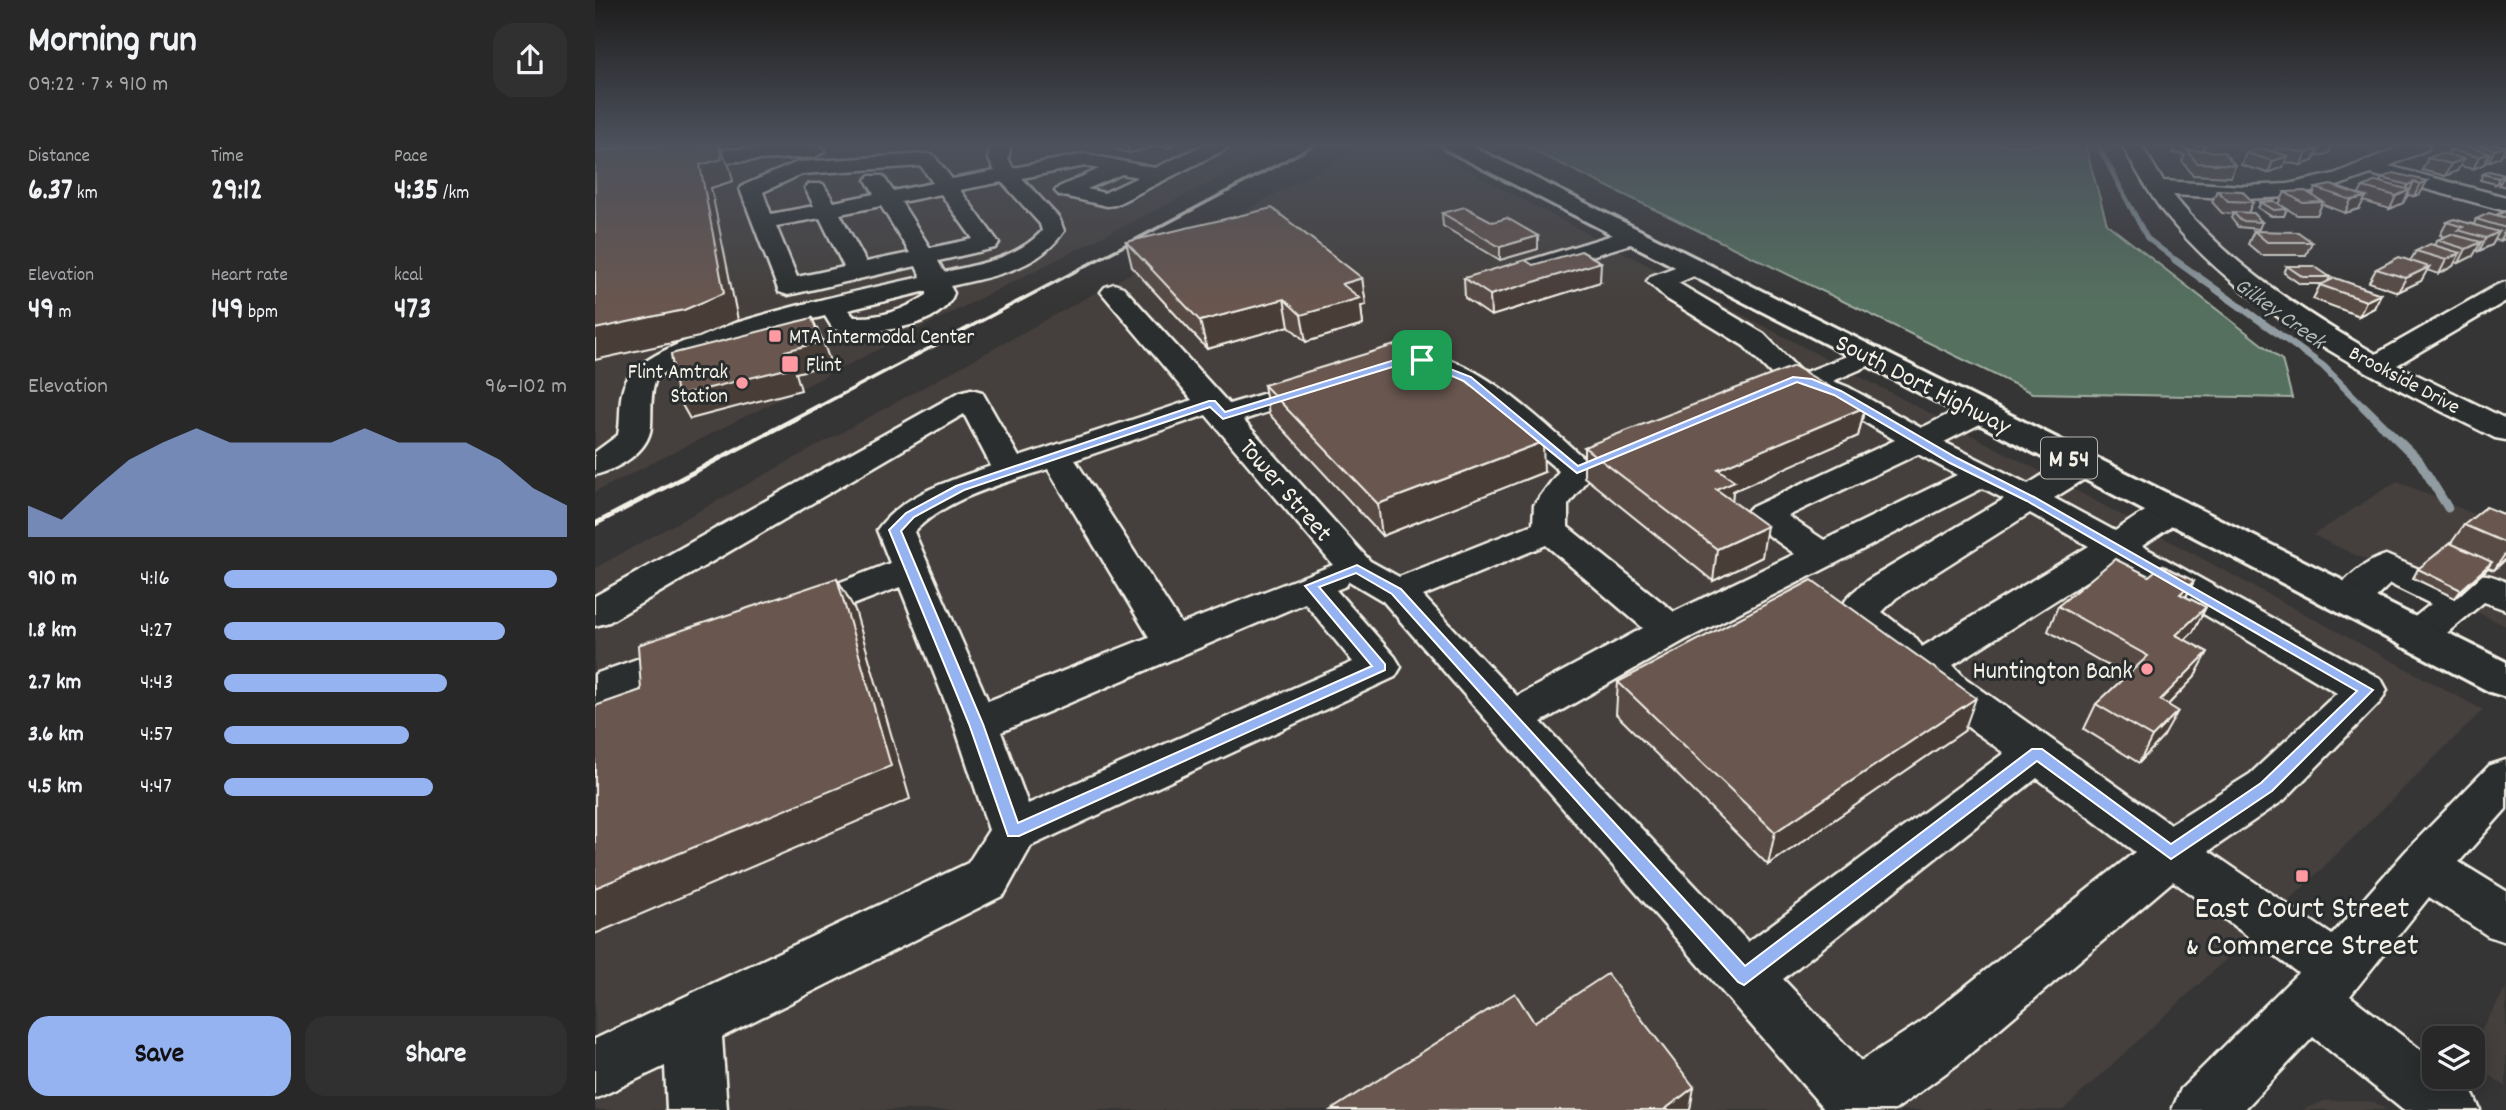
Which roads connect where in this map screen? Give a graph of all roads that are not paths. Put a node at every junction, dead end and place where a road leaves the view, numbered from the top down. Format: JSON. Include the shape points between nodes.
{"nodes":[{"id":1,"x":754,"y":197,"type":"edge"},
{"id":2,"x":821,"y":197,"type":"edge"},
{"id":3,"x":893,"y":197,"type":"edge"},
{"id":4,"x":953,"y":197,"type":"edge"},
{"id":5,"x":1027,"y":197,"type":"edge"},
{"id":6,"x":1092,"y":197,"type":"edge"},
{"id":7,"x":1114,"y":197,"type":"edge"},
{"id":8,"x":1554,"y":197,"type":"edge"},
{"id":9,"x":2165,"y":197,"type":"edge"},
{"id":10,"x":2479,"y":197,"type":"edge"},
{"id":11,"x":887,"y":198,"type":"junction"},
{"id":12,"x":2506,"y":204,"type":"edge"},
{"id":13,"x":827,"y":210,"type":"junction"},
{"id":14,"x":764,"y":222,"type":"junction"},
{"id":15,"x":1632,"y":236,"type":"junction"},
{"id":16,"x":924,"y":257,"type":"junction"},
{"id":17,"x":1694,"y":267,"type":"junction"},
{"id":18,"x":858,"y":271,"type":"junction"},
{"id":19,"x":1518,"y":272,"type":"edge"},
{"id":20,"x":936,"y":281,"type":"junction"},
{"id":21,"x":2506,"y":290,"type":"edge"},
{"id":22,"x":1114,"y":292,"type":"dead end"},
{"id":23,"x":1870,"y":355,"type":"junction"},
{"id":24,"x":1388,"y":365,"type":"edge"},
{"id":25,"x":2373,"y":365,"type":"junction"},
{"id":26,"x":1350,"y":377,"type":"edge"},
{"id":27,"x":1792,"y":383,"type":"junction"},
{"id":28,"x":1218,"y":410,"type":"junction"},
{"id":29,"x":1981,"y":412,"type":"junction"},
{"id":30,"x":2506,"y":431,"type":"edge"},
{"id":31,"x":1921,"y":441,"type":"junction"},
{"id":32,"x":1056,"y":456,"type":"junction"},
{"id":33,"x":595,"y":465,"type":"edge"},
{"id":34,"x":2084,"y":465,"type":"junction"},
{"id":35,"x":1010,"y":471,"type":"junction"},
{"id":36,"x":1983,"y":475,"type":"junction"},
{"id":37,"x":2031,"y":499,"type":"junction"},
{"id":38,"x":2172,"y":511,"type":"junction"},
{"id":39,"x":1550,"y":530,"type":"junction"},
{"id":40,"x":2117,"y":547,"type":"junction"},
{"id":41,"x":1822,"y":555,"type":"junction"},
{"id":42,"x":910,"y":569,"type":"junction"},
{"id":43,"x":1357,"y":569,"type":"junction"},
{"id":44,"x":1311,"y":586,"type":"junction"},
{"id":45,"x":1397,"y":592,"type":"junction"},
{"id":46,"x":2506,"y":597,"type":"edge"},
{"id":47,"x":2348,"y":601,"type":"junction"},
{"id":48,"x":2459,"y":602,"type":"junction"},
{"id":49,"x":595,"y":613,"type":"edge"},
{"id":50,"x":771,"y":623,"type":"edge"},
{"id":51,"x":1671,"y":630,"type":"junction"},
{"id":52,"x":2416,"y":637,"type":"junction"},
{"id":53,"x":721,"y":642,"type":"edge"},
{"id":54,"x":1173,"y":643,"type":"junction"},
{"id":55,"x":1933,"y":670,"type":"junction"},
{"id":56,"x":2506,"y":681,"type":"edge"},
{"id":57,"x":595,"y":691,"type":"edge"},
{"id":58,"x":1511,"y":719,"type":"junction"},
{"id":59,"x":976,"y":724,"type":"junction"},
{"id":60,"x":2037,"y":753,"type":"junction"},
{"id":61,"x":2506,"y":778,"type":"edge"},
{"id":62,"x":1013,"y":832,"type":"junction"},
{"id":63,"x":2171,"y":852,"type":"junction"},
{"id":64,"x":2424,"y":866,"type":"junction"},
{"id":65,"x":2506,"y":919,"type":"edge"},
{"id":66,"x":1744,"y":977,"type":"junction"},
{"id":67,"x":2324,"y":985,"type":"junction"},
{"id":68,"x":692,"y":1023,"type":"junction"},
{"id":69,"x":595,"y":1070,"type":"edge"},
{"id":70,"x":1860,"y":1105,"type":"edge"},
{"id":71,"x":697,"y":1110,"type":"edge"},
{"id":72,"x":2202,"y":1110,"type":"edge"},
{"id":73,"x":2450,"y":1110,"type":"edge"}],
"edges":[{"from":1,"to":14,"type":"street"},
{"from":2,"to":13,"type":"street"},
{"from":3,"to":11,"type":"street"},
{"from":4,"to":16,"type":"street","via":[[987,243]]},
{"from":5,"to":20,"type":"street","via":[[1051,223],[1048,240],[1004,264]]},
{"from":6,"to":7,"type":"street"},
{"from":8,"to":15,"type":"main road","name":"South Dort Highway","number":"M 54"},
{"from":9,"to":25,"type":"street","name":"Brookside Drive","via":[[2210,250],[2256,289]]},
{"from":10,"to":12,"type":"street"},
{"from":11,"to":13,"type":"street"},
{"from":11,"to":16,"type":"street"},
{"from":13,"to":14,"type":"street"},
{"from":13,"to":18,"type":"street"},
{"from":14,"to":18,"type":"street","via":[[788,287]]},
{"from":15,"to":17,"type":"main road","name":"South Dort Highway","number":"M 54"},
{"from":15,"to":19,"type":"street"},
{"from":16,"to":18,"type":"street"},
{"from":16,"to":20,"type":"street"},
{"from":17,"to":23,"type":"main road","name":"South Dort Highway","number":"M 54"},
{"from":17,"to":27,"type":"street","via":[[1660,281],[1754,340]]},
{"from":20,"to":33,"type":"street","via":[[939,299],[881,324],[842,323],[832,306],[733,334],[664,360],[639,382],[632,440]]},
{"from":21,"to":25,"type":"street"},
{"from":22,"to":28,"type":"street","name":"Tower Street"},
{"from":23,"to":27,"type":"street"},
{"from":23,"to":29,"type":"main road","name":"South Dort Highway","number":"M 54"},
{"from":24,"to":39,"type":"street","via":[[1422,360],[1467,379],[1590,465],[1551,505]]},
{"from":25,"to":30,"type":"street","name":"Brookside Drive"},
{"from":26,"to":28,"type":"street"},
{"from":27,"to":31,"type":"street","via":[[1837,393]]},
{"from":28,"to":32,"type":"street"},
{"from":28,"to":43,"type":"street","name":"Tower Street"},
{"from":29,"to":31,"type":"lane"},
{"from":29,"to":34,"type":"main road","name":"South Dort Highway","number":"M 54"},
{"from":31,"to":36,"type":"street"},
{"from":31,"to":41,"type":"street","via":[[1762,515]]},
{"from":32,"to":35,"type":"street"},
{"from":32,"to":54,"type":"street"},
{"from":34,"to":37,"type":"street"},
{"from":34,"to":38,"type":"main road","name":"South Dort Highway","number":"M 54"},
{"from":35,"to":42,"type":"street","via":[[960,488],[910,515],[895,530]]},
{"from":35,"to":49,"type":"street","via":[[971,398]]},
{"from":36,"to":37,"type":"street"},
{"from":36,"to":41,"type":"street"},
{"from":37,"to":40,"type":"street"},
{"from":37,"to":55,"type":"street","via":[[1882,589],[1862,606],[1863,617],[1877,630]]},
{"from":38,"to":40,"type":"street"},
{"from":38,"to":47,"type":"main road","name":"South Dort Highway","number":"M 54"},
{"from":39,"to":45,"type":"street"},
{"from":39,"to":51,"type":"street"},
{"from":40,"to":55,"type":"street","via":[[1937,656]]},
{"from":40,"to":63,"type":"street","via":[[2366,690],[2267,787]]},
{"from":41,"to":51,"type":"street"},
{"from":42,"to":50,"type":"street"},
{"from":42,"to":59,"type":"street"},
{"from":43,"to":44,"type":"street"},
{"from":43,"to":45,"type":"street","name":"Tower Street"},
{"from":44,"to":54,"type":"street"},
{"from":44,"to":62,"type":"street","via":[[1380,667]]},
{"from":45,"to":58,"type":"street","name":"Tower Street"},
{"from":46,"to":48,"type":"street","via":[[2481,585]]},
{"from":47,"to":48,"type":"street","via":[[2386,566]]},
{"from":47,"to":52,"type":"main road","name":"South Dort Highway","number":"M 54"},
{"from":48,"to":52,"type":"street"},
{"from":51,"to":58,"type":"street"},
{"from":52,"to":56,"type":"main road","name":"South Dort Highway","number":"M 54"},
{"from":53,"to":57,"type":"street"},
{"from":54,"to":59,"type":"street"},
{"from":55,"to":60,"type":"street","via":[[1946,685]]},
{"from":58,"to":66,"type":"street","name":"Tower Street"},
{"from":59,"to":62,"type":"street"},
{"from":60,"to":63,"type":"street"},
{"from":60,"to":66,"type":"street"},
{"from":61,"to":64,"type":"street"},
{"from":62,"to":68,"type":"street","via":[[986,879]]},
{"from":63,"to":67,"type":"street"},
{"from":63,"to":70,"type":"street"},
{"from":64,"to":65,"type":"street"},
{"from":64,"to":67,"type":"street"},
{"from":66,"to":70,"type":"street","name":"Tower Street"},
{"from":67,"to":72,"type":"street"},
{"from":67,"to":73,"type":"street"},
{"from":68,"to":69,"type":"street"},
{"from":68,"to":71,"type":"street"}]}
